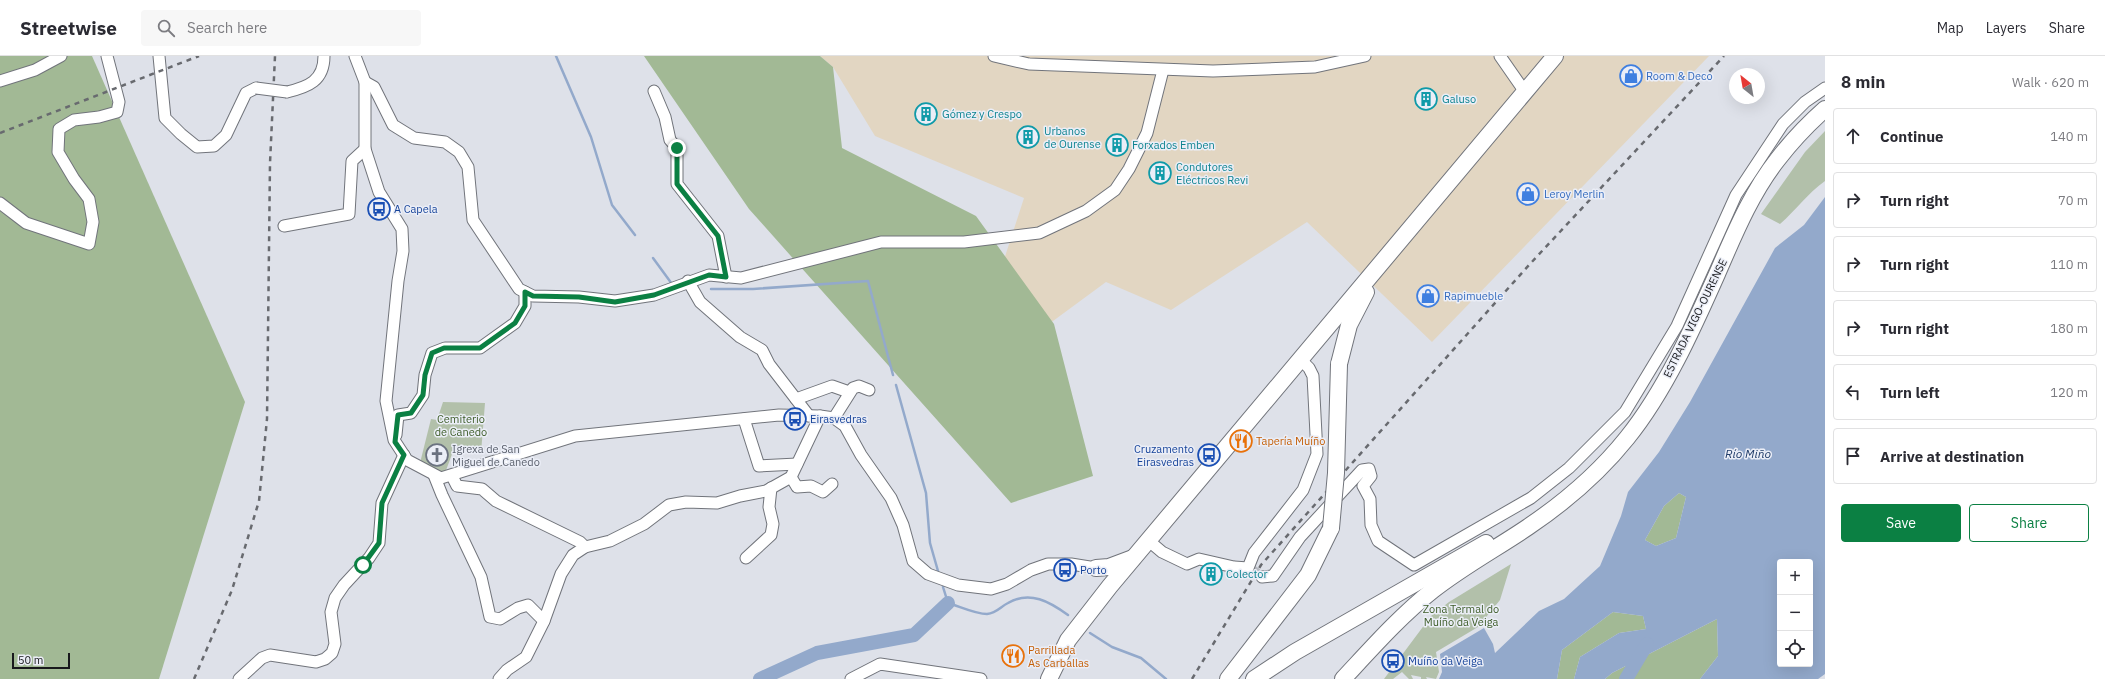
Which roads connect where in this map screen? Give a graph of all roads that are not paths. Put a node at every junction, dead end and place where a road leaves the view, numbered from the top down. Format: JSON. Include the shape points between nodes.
{"nodes":[{"id":1,"x":61,"y":56,"type":"edge"},
{"id":2,"x":107,"y":56,"type":"edge"},
{"id":3,"x":159,"y":56,"type":"edge"},
{"id":4,"x":324,"y":56,"type":"edge"},
{"id":5,"x":355,"y":56,"type":"edge"},
{"id":6,"x":994,"y":56,"type":"edge"},
{"id":7,"x":1365,"y":56,"type":"edge"},
{"id":8,"x":1500,"y":56,"type":"edge"},
{"id":9,"x":1555,"y":56,"type":"edge"},
{"id":10,"x":1053,"y":61,"type":"edge"},
{"id":11,"x":1163,"y":70,"type":"junction"},
{"id":12,"x":0,"y":80,"type":"edge"},
{"id":13,"x":366,"y":82,"type":"junction"},
{"id":14,"x":1825,"y":88,"type":"edge"},
{"id":15,"x":654,"y":91,"type":"dead end"},
{"id":16,"x":1525,"y":92,"type":"junction"},
{"id":17,"x":1825,"y":109,"type":"edge"},
{"id":18,"x":365,"y":149,"type":"junction"},
{"id":19,"x":0,"y":203,"type":"edge"},
{"id":20,"x":284,"y":226,"type":"dead end"},
{"id":21,"x":1391,"y":252,"type":"junction"},
{"id":22,"x":726,"y":277,"type":"junction"},
{"id":23,"x":688,"y":281,"type":"junction"},
{"id":24,"x":525,"y":292,"type":"junction"},
{"id":25,"x":1301,"y":360,"type":"junction"},
{"id":26,"x":869,"y":390,"type":"dead end"},
{"id":27,"x":848,"y":392,"type":"junction"},
{"id":28,"x":796,"y":399,"type":"junction"},
{"id":29,"x":1652,"y":400,"type":"junction"},
{"id":30,"x":814,"y":416,"type":"junction"},
{"id":31,"x":834,"y":418,"type":"junction"},
{"id":32,"x":744,"y":419,"type":"junction"},
{"id":33,"x":395,"y":442,"type":"junction"},
{"id":34,"x":404,"y":455,"type":"junction"},
{"id":35,"x":797,"y":464,"type":"junction"},
{"id":36,"x":434,"y":475,"type":"junction"},
{"id":37,"x":452,"y":476,"type":"junction"},
{"id":38,"x":791,"y":477,"type":"junction"},
{"id":39,"x":832,"y":484,"type":"dead end"},
{"id":40,"x":771,"y":488,"type":"junction"},
{"id":41,"x":1149,"y":541,"type":"junction"},
{"id":42,"x":585,"y":547,"type":"junction"},
{"id":43,"x":1136,"y":556,"type":"junction"},
{"id":44,"x":746,"y":558,"type":"dead end"},
{"id":45,"x":1096,"y":568,"type":"junction"},
{"id":46,"x":1262,"y":577,"type":"dead end"},
{"id":47,"x":1110,"y":586,"type":"junction"},
{"id":48,"x":544,"y":621,"type":"junction"},
{"id":49,"x":239,"y":679,"type":"edge"},
{"id":50,"x":499,"y":679,"type":"edge"},
{"id":51,"x":851,"y":679,"type":"edge"},
{"id":52,"x":981,"y":679,"type":"edge"},
{"id":53,"x":1049,"y":679,"type":"edge"},
{"id":54,"x":1228,"y":679,"type":"edge"},
{"id":55,"x":1254,"y":679,"type":"edge"},
{"id":56,"x":1343,"y":679,"type":"edge"}],
"edges":[{"from":1,"to":12,"type":"street","via":[[35,70]]},
{"from":2,"to":19,"type":"street","via":[[119,102],[117,112],[74,120],[59,129],[58,152],[89,199],[93,222],[89,244],[26,223]]},
{"from":3,"to":4,"type":"street","bridge":true,"via":[[165,118],[197,147],[214,146],[226,135],[246,94],[256,88],[287,92],[308,87],[323,70]]},
{"from":5,"to":13,"type":"street"},
{"from":6,"to":10,"type":"street","via":[[1029,64]]},
{"from":7,"to":11,"type":"street","via":[[1315,67]]},
{"from":8,"to":16,"type":"street"},
{"from":9,"to":16,"type":"highway"},
{"from":10,"to":11,"type":"street"},
{"from":11,"to":22,"type":"street","via":[[1147,133],[1129,169],[1115,190],[1086,211],[1039,233],[964,242],[881,242],[741,278]]},
{"from":13,"to":18,"type":"street"},
{"from":13,"to":24,"type":"street","via":[[374,87],[394,125],[414,138],[445,142],[459,152],[468,167],[473,220],[519,290]]},
{"from":14,"to":46,"type":"street","via":[[1805,102],[1783,124],[1736,195],[1677,326],[1625,412],[1569,468],[1531,498],[1414,566],[1378,541],[1371,525],[1370,499],[1363,486],[1372,476],[1369,469],[1362,470],[1300,536],[1273,576]]},
{"from":15,"to":22,"type":"street","via":[[665,117],[670,140],[677,148],[677,184],[718,236]]},
{"from":16,"to":21,"type":"highway"},
{"from":17,"to":29,"type":"highway","name":"ESTRADA VIGO-OURENSE","via":[[1777,160],[1758,188],[1675,362]]},
{"from":18,"to":20,"type":"street","via":[[352,161],[349,214]]},
{"from":18,"to":33,"type":"street","via":[[379,192],[402,229],[403,251],[386,401]]},
{"from":21,"to":25,"type":"highway"},
{"from":21,"to":54,"type":"highway","bridge":true,"via":[[1366,291],[1349,325],[1339,364],[1336,473],[1331,528],[1308,575]]},
{"from":22,"to":23,"type":"street","via":[[709,275]]},
{"from":23,"to":24,"type":"street","via":[[654,295],[615,302],[579,297],[533,296]]},
{"from":23,"to":28,"type":"street","via":[[700,302],[740,337],[762,350],[769,364]]},
{"from":24,"to":33,"type":"street","via":[[525,306],[515,323],[480,348],[444,348],[432,353],[425,375],[423,395],[411,413],[398,415]]},
{"from":25,"to":41,"type":"highway"},
{"from":25,"to":41,"type":"street","via":[[1310,368],[1313,376],[1317,454],[1303,490],[1254,553],[1248,568],[1199,559],[1187,564],[1162,552]]},
{"from":26,"to":27,"type":"street","via":[[859,386]]},
{"from":27,"to":28,"type":"street","via":[[832,386]]},
{"from":27,"to":31,"type":"street"},
{"from":28,"to":30,"type":"street"},
{"from":29,"to":55,"type":"highway","via":[[1581,480],[1547,505],[1516,526],[1295,652]]},
{"from":29,"to":56,"type":"highway","name":"ESTRADA VIGO-OURENSE","via":[[1628,437],[1598,471],[1530,526],[1432,590]]},
{"from":30,"to":31,"type":"street"},
{"from":30,"to":32,"type":"street","via":[[779,415]]},
{"from":30,"to":35,"type":"street"},
{"from":31,"to":45,"type":"street","via":[[845,426],[861,455],[891,498],[903,525],[913,561],[928,574],[958,585],[992,589],[1048,564]]},
{"from":32,"to":35,"type":"street","via":[[759,466]]},
{"from":32,"to":37,"type":"street","via":[[575,436]]},
{"from":33,"to":34,"type":"street"},
{"from":34,"to":36,"type":"street","via":[[407,460]]},
{"from":34,"to":49,"type":"street","via":[[382,503],[379,543],[335,598],[330,612],[335,644],[332,653],[316,662],[270,655],[262,658]]},
{"from":35,"to":38,"type":"street"},
{"from":36,"to":37,"type":"street","via":[[440,478]]},
{"from":36,"to":48,"type":"street","via":[[481,577],[490,617],[500,619],[518,608],[528,606]]},
{"from":37,"to":42,"type":"street","via":[[457,486],[482,490],[496,501],[580,542]]},
{"from":38,"to":39,"type":"street","via":[[797,487],[811,486],[823,492]]},
{"from":38,"to":40,"type":"street"},
{"from":40,"to":42,"type":"street","via":[[717,503],[686,502],[669,505],[644,524],[610,541]]},
{"from":40,"to":44,"type":"street","via":[[771,535]]},
{"from":41,"to":43,"type":"highway"},
{"from":42,"to":48,"type":"street","via":[[573,555],[561,574]]},
{"from":43,"to":45,"type":"highway","via":[[1109,567]]},
{"from":43,"to":47,"type":"highway"},
{"from":45,"to":47,"type":"highway","via":[[1108,574]]},
{"from":47,"to":53,"type":"highway","via":[[1068,640]]},
{"from":48,"to":50,"type":"street","via":[[526,657]]},
{"from":51,"to":52,"type":"street","via":[[880,664]]}]}
